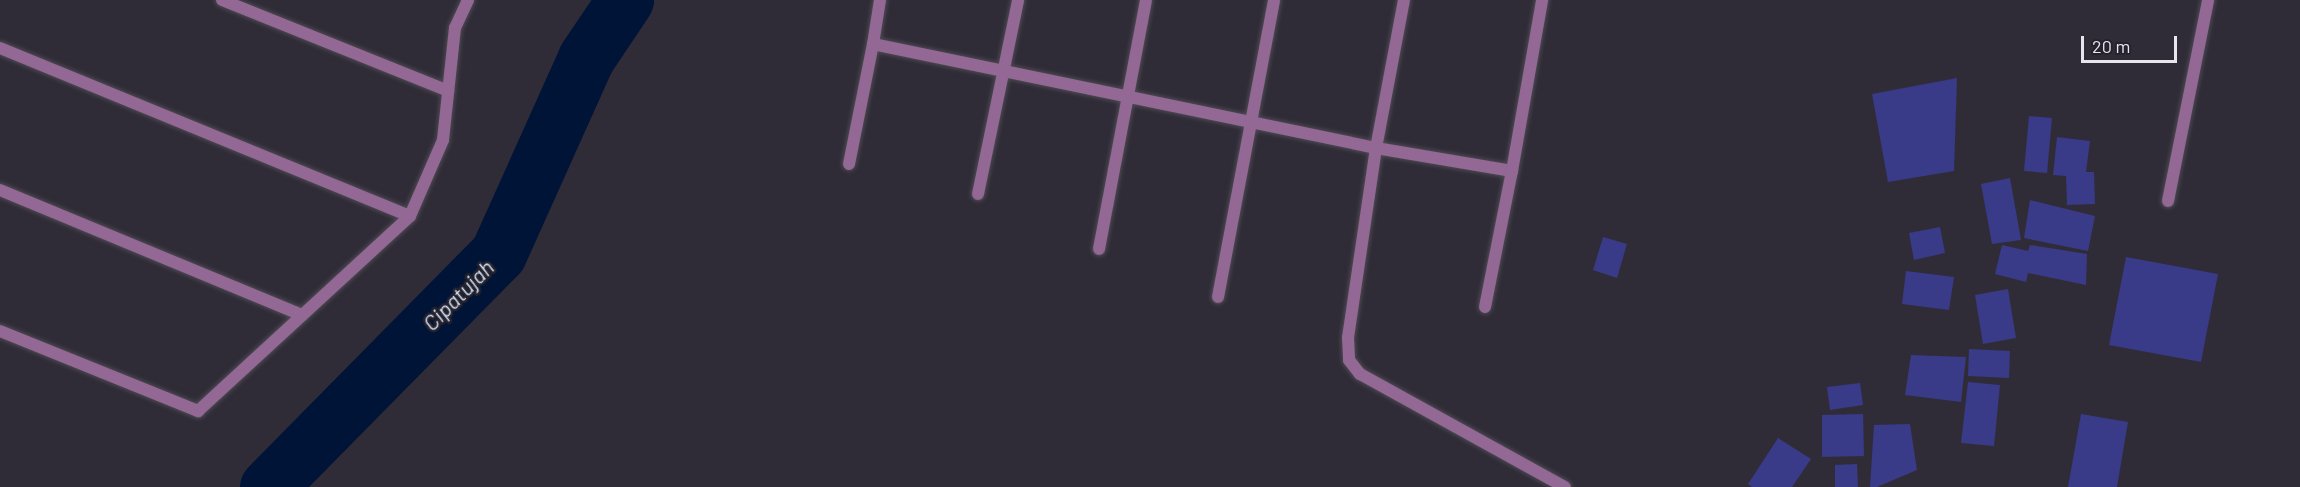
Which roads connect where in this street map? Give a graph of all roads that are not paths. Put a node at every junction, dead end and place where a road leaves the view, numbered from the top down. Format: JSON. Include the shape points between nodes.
{"nodes":[{"id":1,"x":222,"y":0,"type":"edge"},
{"id":2,"x":468,"y":0,"type":"edge"},
{"id":3,"x":880,"y":0,"type":"edge"},
{"id":4,"x":1018,"y":0,"type":"edge"},
{"id":5,"x":1146,"y":0,"type":"edge"},
{"id":6,"x":1274,"y":0,"type":"edge"},
{"id":7,"x":1404,"y":0,"type":"edge"},
{"id":8,"x":1542,"y":0,"type":"edge"},
{"id":9,"x":2208,"y":0,"type":"edge"},
{"id":10,"x":873,"y":44,"type":"junction"},
{"id":11,"x":0,"y":48,"type":"edge"},
{"id":12,"x":1005,"y":70,"type":"junction"},
{"id":13,"x":448,"y":90,"type":"junction"},
{"id":14,"x":1128,"y":96,"type":"junction"},
{"id":15,"x":1250,"y":122,"type":"junction"},
{"id":16,"x":1376,"y":148,"type":"junction"},
{"id":17,"x":849,"y":164,"type":"dead end"},
{"id":18,"x":1512,"y":171,"type":"junction"},
{"id":19,"x":0,"y":190,"type":"edge"},
{"id":20,"x":978,"y":194,"type":"dead end"},
{"id":21,"x":2168,"y":201,"type":"dead end"},
{"id":22,"x":410,"y":216,"type":"junction"},
{"id":23,"x":1099,"y":249,"type":"dead end"},
{"id":24,"x":1218,"y":297,"type":"dead end"},
{"id":25,"x":1485,"y":307,"type":"dead end"},
{"id":26,"x":302,"y":315,"type":"junction"},
{"id":27,"x":0,"y":331,"type":"edge"},
{"id":28,"x":1565,"y":487,"type":"edge"}],
"edges":[{"from":1,"to":13,"type":"street"},
{"from":2,"to":13,"type":"street","via":[[455,28]]},
{"from":3,"to":10,"type":"street"},
{"from":4,"to":12,"type":"street"},
{"from":5,"to":14,"type":"street"},
{"from":6,"to":15,"type":"street"},
{"from":7,"to":16,"type":"street"},
{"from":8,"to":18,"type":"street"},
{"from":9,"to":21,"type":"street"},
{"from":10,"to":12,"type":"street"},
{"from":10,"to":17,"type":"street"},
{"from":11,"to":22,"type":"street"},
{"from":12,"to":14,"type":"street"},
{"from":12,"to":20,"type":"street"},
{"from":13,"to":22,"type":"street","via":[[443,140]]},
{"from":14,"to":15,"type":"street"},
{"from":14,"to":23,"type":"street"},
{"from":15,"to":16,"type":"street"},
{"from":15,"to":24,"type":"street"},
{"from":16,"to":18,"type":"street"},
{"from":16,"to":28,"type":"street","via":[[1348,338],[1349,360],[1360,374]]},
{"from":18,"to":25,"type":"street"},
{"from":19,"to":26,"type":"street"},
{"from":22,"to":26,"type":"street"},
{"from":26,"to":27,"type":"street","via":[[198,411]]}]}
